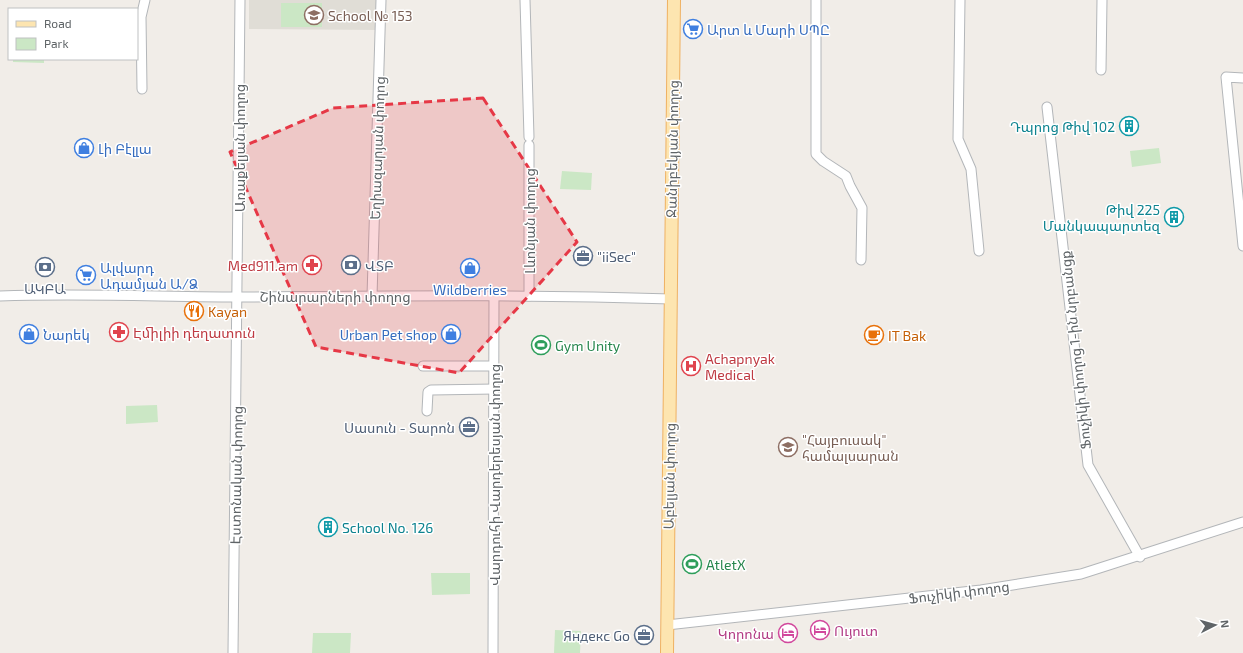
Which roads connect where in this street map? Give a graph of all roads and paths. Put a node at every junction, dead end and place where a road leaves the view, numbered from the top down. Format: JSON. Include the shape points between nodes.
{"nodes":[{"id":1,"x":145,"y":0,"type":"edge"},
{"id":2,"x":240,"y":0,"type":"edge"},
{"id":3,"x":381,"y":0,"type":"edge"},
{"id":4,"x":526,"y":0,"type":"edge"},
{"id":5,"x":674,"y":0,"type":"edge"},
{"id":6,"x":816,"y":0,"type":"edge"},
{"id":7,"x":960,"y":0,"type":"edge"},
{"id":8,"x":1102,"y":0,"type":"edge"},
{"id":9,"x":1101,"y":70,"type":"dead end"},
{"id":10,"x":1243,"y":78,"type":"edge"},
{"id":11,"x":142,"y":89,"type":"dead end"},
{"id":12,"x":1047,"y":107,"type":"dead end"},
{"id":13,"x":1243,"y":246,"type":"edge"},
{"id":14,"x":979,"y":251,"type":"dead end"},
{"id":15,"x":861,"y":260,"type":"dead end"},
{"id":16,"x":0,"y":296,"type":"edge"},
{"id":17,"x":372,"y":296,"type":"junction"},
{"id":18,"x":494,"y":296,"type":"junction"},
{"id":19,"x":529,"y":296,"type":"junction"},
{"id":20,"x":238,"y":297,"type":"junction"},
{"id":21,"x":671,"y":299,"type":"junction"},
{"id":22,"x":423,"y":366,"type":"dead end"},
{"id":23,"x":494,"y":366,"type":"junction"},
{"id":24,"x":495,"y":389,"type":"junction"},
{"id":25,"x":427,"y":411,"type":"dead end"},
{"id":26,"x":1243,"y":522,"type":"edge"},
{"id":27,"x":1140,"y":556,"type":"junction"},
{"id":28,"x":667,"y":625,"type":"junction"},
{"id":29,"x":233,"y":653,"type":"edge"},
{"id":30,"x":493,"y":653,"type":"edge"},
{"id":31,"x":667,"y":653,"type":"edge"}],
"edges":[{"from":1,"to":11,"type":"street","via":[[141,17]]},
{"from":2,"to":20,"type":"street","name":"Առաքելյան փողոց"},
{"from":3,"to":17,"type":"street","name":"Եղիազարյան փողոց"},
{"from":4,"to":19,"type":"street","name":"Լևոնյան փողոց"},
{"from":5,"to":21,"type":"main road","name":"Ջանիբեկյան փողոց"},
{"from":6,"to":15,"type":"street","via":[[816,154],[846,176],[860,203]]},
{"from":7,"to":14,"type":"street","via":[[958,139],[971,169]]},
{"from":8,"to":9,"type":"street"},
{"from":10,"to":13,"type":"street","via":[[1226,77]]},
{"from":12,"to":27,"type":"street","name":"Ֆուչիկի փողոց 1-ին նրբանցք","via":[[1088,465]]},
{"from":16,"to":20,"type":"street","name":"Շինարարների փողոց"},
{"from":17,"to":18,"type":"street","name":"Շինարարների փողոց"},
{"from":17,"to":20,"type":"street","name":"Շինարարների փողոց"},
{"from":18,"to":19,"type":"street","name":"Շինարարների փողոց"},
{"from":18,"to":23,"type":"street","name":"Վարդուհի Վարդերեսյան փողոց"},
{"from":19,"to":21,"type":"street","name":"Շինարարների փողոց"},
{"from":20,"to":29,"type":"street","name":"Էստոնական փողոց"},
{"from":21,"to":28,"type":"main road","name":"Աբելյան փողոց"},
{"from":22,"to":23,"type":"street"},
{"from":23,"to":24,"type":"street","name":"Վարդուհի Վարդերեսյան փողոց"},
{"from":24,"to":25,"type":"street","via":[[431,390],[428,392]]},
{"from":24,"to":30,"type":"street","name":"Վարդուհի Վարդերեսյան փողոց"},
{"from":26,"to":27,"type":"street","name":"Ֆուչիկի փողոց"},
{"from":27,"to":28,"type":"street","name":"Ֆուչիկի փողոց","via":[[1081,574],[981,590]]},
{"from":28,"to":31,"type":"main road","name":"Աբելյան փողոց"}]}
